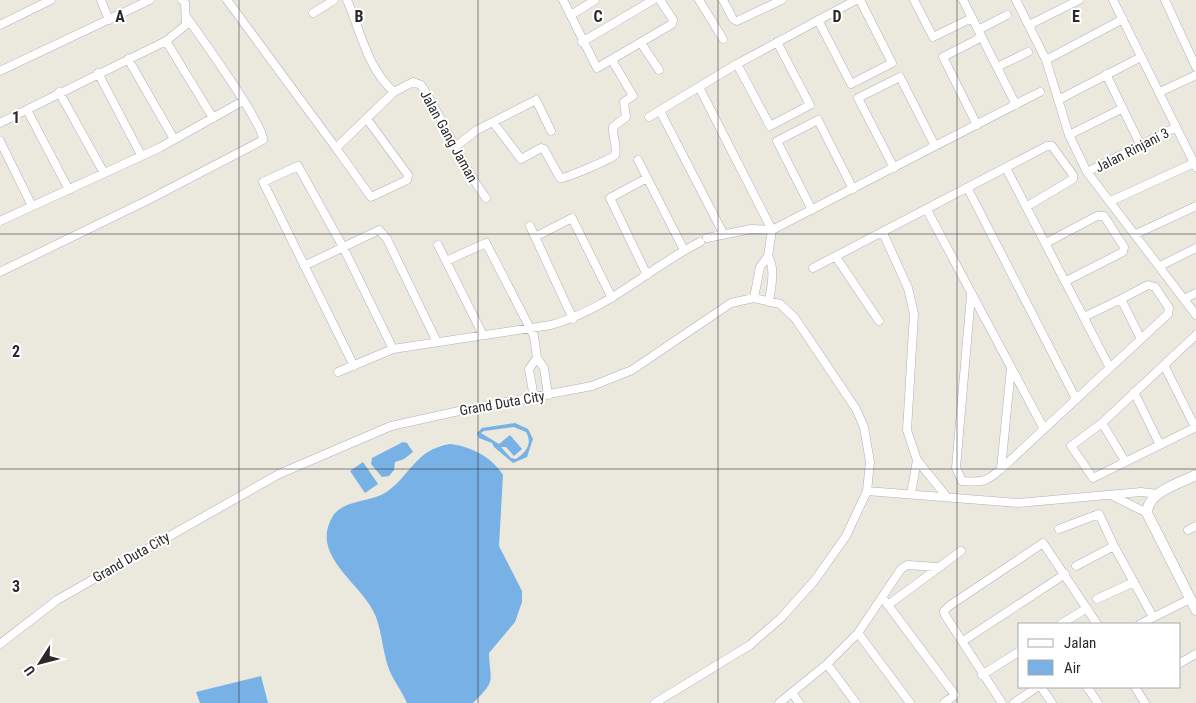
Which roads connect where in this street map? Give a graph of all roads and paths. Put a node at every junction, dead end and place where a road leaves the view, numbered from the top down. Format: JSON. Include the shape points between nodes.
{"nodes":[{"id":1,"x":50,"y":0,"type":"edge"},
{"id":2,"x":101,"y":0,"type":"edge"},
{"id":3,"x":150,"y":0,"type":"edge"},
{"id":4,"x":227,"y":0,"type":"edge"},
{"id":5,"x":334,"y":0,"type":"edge"},
{"id":6,"x":347,"y":0,"type":"edge"},
{"id":7,"x":563,"y":0,"type":"edge"},
{"id":8,"x":595,"y":0,"type":"edge"},
{"id":9,"x":653,"y":0,"type":"edge"},
{"id":10,"x":660,"y":0,"type":"edge"},
{"id":11,"x":699,"y":0,"type":"edge"},
{"id":12,"x":723,"y":0,"type":"edge"},
{"id":13,"x":782,"y":0,"type":"edge"},
{"id":14,"x":856,"y":0,"type":"edge"},
{"id":15,"x":860,"y":0,"type":"edge"},
{"id":16,"x":914,"y":0,"type":"edge"},
{"id":17,"x":963,"y":0,"type":"edge"},
{"id":18,"x":1016,"y":0,"type":"edge"},
{"id":19,"x":1079,"y":0,"type":"edge"},
{"id":20,"x":1113,"y":0,"type":"edge"},
{"id":21,"x":1165,"y":0,"type":"edge"},
{"id":22,"x":186,"y":1,"type":"edge"},
{"id":23,"x":312,"y":13,"type":"dead end"},
{"id":24,"x":571,"y":15,"type":"junction"},
{"id":25,"x":1007,"y":15,"type":"dead end"},
{"id":26,"x":186,"y":16,"type":"junction"},
{"id":27,"x":972,"y":18,"type":"junction"},
{"id":28,"x":109,"y":20,"type":"junction"},
{"id":29,"x":818,"y":20,"type":"junction"},
{"id":30,"x":1123,"y":20,"type":"junction"},
{"id":31,"x":0,"y":25,"type":"edge"},
{"id":32,"x":1029,"y":25,"type":"junction"},
{"id":33,"x":980,"y":34,"type":"junction"},
{"id":34,"x":723,"y":39,"type":"dead end"},
{"id":35,"x":166,"y":40,"type":"junction"},
{"id":36,"x":582,"y":42,"type":"junction"},
{"id":37,"x":777,"y":42,"type":"junction"},
{"id":38,"x":641,"y":44,"type":"junction"},
{"id":39,"x":1028,"y":52,"type":"dead end"},
{"id":40,"x":1141,"y":57,"type":"junction"},
{"id":41,"x":128,"y":59,"type":"junction"},
{"id":42,"x":612,"y":60,"type":"junction"},
{"id":43,"x":1046,"y":60,"type":"junction"},
{"id":44,"x":737,"y":64,"type":"junction"},
{"id":45,"x":997,"y":67,"type":"junction"},
{"id":46,"x":1196,"y":67,"type":"edge"},
{"id":47,"x":659,"y":70,"type":"dead end"},
{"id":48,"x":0,"y":71,"type":"edge"},
{"id":49,"x":98,"y":73,"type":"junction"},
{"id":50,"x":1106,"y":74,"type":"junction"},
{"id":51,"x":1196,"y":75,"type":"edge"},
{"id":52,"x":699,"y":87,"type":"junction"},
{"id":53,"x":59,"y":92,"type":"junction"},
{"id":54,"x":394,"y":92,"type":"junction"},
{"id":55,"x":1040,"y":92,"type":"dead end"},
{"id":56,"x":1160,"y":92,"type":"junction"},
{"id":57,"x":1060,"y":99,"type":"junction"},
{"id":58,"x":242,"y":101,"type":"junction"},
{"id":59,"x":1016,"y":105,"type":"junction"},
{"id":60,"x":1123,"y":108,"type":"junction"},
{"id":61,"x":27,"y":110,"type":"junction"},
{"id":62,"x":660,"y":111,"type":"junction"},
{"id":63,"x":649,"y":117,"type":"dead end"},
{"id":64,"x":213,"y":118,"type":"junction"},
{"id":65,"x":367,"y":119,"type":"junction"},
{"id":66,"x":493,"y":122,"type":"junction"},
{"id":67,"x":0,"y":123,"type":"edge"},
{"id":68,"x":977,"y":124,"type":"junction"},
{"id":69,"x":1176,"y":127,"type":"junction"},
{"id":70,"x":551,"y":131,"type":"dead end"},
{"id":71,"x":1069,"y":135,"type":"junction"},
{"id":72,"x":174,"y":139,"type":"junction"},
{"id":73,"x":0,"y":141,"type":"edge"},
{"id":74,"x":1140,"y":144,"type":"junction"},
{"id":75,"x":935,"y":146,"type":"junction"},
{"id":76,"x":455,"y":147,"type":"junction"},
{"id":77,"x":336,"y":148,"type":"junction"},
{"id":78,"x":140,"y":155,"type":"junction"},
{"id":79,"x":638,"y":160,"type":"dead end"},
{"id":80,"x":1195,"y":165,"type":"edge"},
{"id":81,"x":894,"y":168,"type":"junction"},
{"id":82,"x":1006,"y":168,"type":"junction"},
{"id":83,"x":1087,"y":172,"type":"junction"},
{"id":84,"x":104,"y":173,"type":"junction"},
{"id":85,"x":647,"y":178,"type":"junction"},
{"id":86,"x":968,"y":188,"type":"junction"},
{"id":87,"x":853,"y":189,"type":"junction"},
{"id":88,"x":69,"y":190,"type":"junction"},
{"id":89,"x":486,"y":198,"type":"dead end"},
{"id":90,"x":1111,"y":201,"type":"junction"},
{"id":91,"x":32,"y":206,"type":"junction"},
{"id":92,"x":1196,"y":206,"type":"edge"},
{"id":93,"x":1026,"y":207,"type":"junction"},
{"id":94,"x":812,"y":210,"type":"junction"},
{"id":95,"x":927,"y":210,"type":"junction"},
{"id":96,"x":0,"y":221,"type":"edge"},
{"id":97,"x":530,"y":226,"type":"dead end"},
{"id":98,"x":772,"y":230,"type":"junction"},
{"id":99,"x":723,"y":233,"type":"junction"},
{"id":100,"x":883,"y":233,"type":"junction"},
{"id":101,"x":1136,"y":234,"type":"junction"},
{"id":102,"x":535,"y":237,"type":"junction"},
{"id":103,"x":1046,"y":243,"type":"junction"},
{"id":104,"x":438,"y":245,"type":"dead end"},
{"id":105,"x":343,"y":247,"type":"junction"},
{"id":106,"x":1196,"y":248,"type":"edge"},
{"id":107,"x":684,"y":250,"type":"junction"},
{"id":108,"x":768,"y":256,"type":"junction"},
{"id":109,"x":836,"y":257,"type":"junction"},
{"id":110,"x":446,"y":261,"type":"junction"},
{"id":111,"x":304,"y":266,"type":"junction"},
{"id":112,"x":1160,"y":266,"type":"junction"},
{"id":113,"x":813,"y":268,"type":"dead end"},
{"id":114,"x":0,"y":272,"type":"edge"},
{"id":115,"x":647,"y":275,"type":"junction"},
{"id":116,"x":1066,"y":281,"type":"junction"},
{"id":117,"x":1196,"y":293,"type":"edge"},
{"id":118,"x":971,"y":295,"type":"junction"},
{"id":119,"x":612,"y":298,"type":"junction"},
{"id":120,"x":754,"y":298,"type":"junction"},
{"id":121,"x":1121,"y":299,"type":"junction"},
{"id":122,"x":1184,"y":299,"type":"junction"},
{"id":123,"x":769,"y":302,"type":"junction"},
{"id":124,"x":1196,"y":315,"type":"edge"},
{"id":125,"x":1084,"y":317,"type":"junction"},
{"id":126,"x":574,"y":319,"type":"junction"},
{"id":127,"x":879,"y":321,"type":"dead end"},
{"id":128,"x":529,"y":328,"type":"junction"},
{"id":129,"x":483,"y":335,"type":"junction"},
{"id":130,"x":1196,"y":336,"type":"edge"},
{"id":131,"x":1141,"y":339,"type":"junction"},
{"id":132,"x":437,"y":342,"type":"junction"},
{"id":133,"x":393,"y":349,"type":"junction"},
{"id":134,"x":537,"y":358,"type":"junction"},
{"id":135,"x":1164,"y":364,"type":"junction"},
{"id":136,"x":354,"y":366,"type":"junction"},
{"id":137,"x":1011,"y":368,"type":"junction"},
{"id":138,"x":1110,"y":368,"type":"junction"},
{"id":139,"x":338,"y":372,"type":"dead end"},
{"id":140,"x":1134,"y":392,"type":"junction"},
{"id":141,"x":548,"y":395,"type":"junction"},
{"id":142,"x":534,"y":398,"type":"junction"},
{"id":143,"x":1076,"y":400,"type":"junction"},
{"id":144,"x":1102,"y":423,"type":"junction"},
{"id":145,"x":1196,"y":427,"type":"edge"},
{"id":146,"x":1044,"y":430,"type":"junction"},
{"id":147,"x":1160,"y":445,"type":"junction"},
{"id":148,"x":917,"y":460,"type":"junction"},
{"id":149,"x":1125,"y":461,"type":"junction"},
{"id":150,"x":1000,"y":469,"type":"junction"},
{"id":151,"x":1196,"y":475,"type":"edge"},
{"id":152,"x":867,"y":491,"type":"junction"},
{"id":153,"x":911,"y":494,"type":"junction"},
{"id":154,"x":1158,"y":494,"type":"junction"},
{"id":155,"x":1111,"y":495,"type":"junction"},
{"id":156,"x":946,"y":496,"type":"junction"},
{"id":157,"x":1147,"y":513,"type":"junction"},
{"id":158,"x":1196,"y":526,"type":"edge"},
{"id":159,"x":1059,"y":529,"type":"dead end"},
{"id":160,"x":1188,"y":530,"type":"dead end"},
{"id":161,"x":1114,"y":546,"type":"junction"},
{"id":162,"x":961,"y":551,"type":"dead end"},
{"id":163,"x":1076,"y":566,"type":"dead end"},
{"id":164,"x":939,"y":568,"type":"junction"},
{"id":165,"x":1065,"y":574,"type":"junction"},
{"id":166,"x":1134,"y":582,"type":"junction"},
{"id":167,"x":882,"y":597,"type":"junction"},
{"id":168,"x":1190,"y":598,"type":"junction"},
{"id":169,"x":1097,"y":599,"type":"dead end"},
{"id":170,"x":888,"y":605,"type":"junction"},
{"id":171,"x":1087,"y":608,"type":"junction"},
{"id":172,"x":1196,"y":610,"type":"edge"},
{"id":173,"x":1153,"y":617,"type":"junction"},
{"id":174,"x":1063,"y":623,"type":"edge"},
{"id":175,"x":1096,"y":623,"type":"edge"},
{"id":176,"x":1142,"y":623,"type":"edge"},
{"id":177,"x":858,"y":633,"type":"junction"},
{"id":178,"x":962,"y":642,"type":"junction"},
{"id":179,"x":0,"y":644,"type":"edge"},
{"id":180,"x":1018,"y":652,"type":"edge"},
{"id":181,"x":1196,"y":654,"type":"edge"},
{"id":182,"x":1181,"y":662,"type":"edge"},
{"id":183,"x":828,"y":664,"type":"junction"},
{"id":184,"x":982,"y":675,"type":"junction"},
{"id":185,"x":1036,"y":688,"type":"edge"},
{"id":186,"x":1042,"y":688,"type":"edge"},
{"id":187,"x":1088,"y":688,"type":"edge"},
{"id":188,"x":1136,"y":688,"type":"edge"},
{"id":189,"x":793,"y":694,"type":"junction"},
{"id":190,"x":657,"y":703,"type":"edge"},
{"id":191,"x":779,"y":703,"type":"edge"},
{"id":192,"x":799,"y":703,"type":"edge"},
{"id":193,"x":856,"y":703,"type":"edge"},
{"id":194,"x":910,"y":703,"type":"edge"},
{"id":195,"x":944,"y":703,"type":"edge"},
{"id":196,"x":1002,"y":703,"type":"edge"},
{"id":197,"x":1014,"y":703,"type":"edge"},
{"id":198,"x":1052,"y":703,"type":"edge"},
{"id":199,"x":1098,"y":703,"type":"edge"},
{"id":200,"x":1145,"y":703,"type":"edge"}],
"edges":[{"from":1,"to":31,"type":"street"},
{"from":2,"to":28,"type":"street"},
{"from":3,"to":28,"type":"street"},
{"from":4,"to":77,"type":"street"},
{"from":5,"to":23,"type":"street"},
{"from":6,"to":54,"type":"street","via":[[376,72]]},
{"from":7,"to":24,"type":"street"},
{"from":8,"to":24,"type":"street"},
{"from":9,"to":36,"type":"street"},
{"from":10,"to":38,"type":"street","via":[[673,20],[672,24]]},
{"from":11,"to":34,"type":"street"},
{"from":12,"to":13,"type":"street","via":[[737,21]]},
{"from":14,"to":29,"type":"street"},
{"from":15,"to":29,"type":"street","via":[[892,63],[850,84]]},
{"from":16,"to":27,"type":"street","via":[[933,37]]},
{"from":17,"to":27,"type":"street"},
{"from":18,"to":32,"type":"street"},
{"from":19,"to":32,"type":"street"},
{"from":20,"to":30,"type":"street"},
{"from":21,"to":46,"type":"street"},
{"from":22,"to":26,"type":"street"},
{"from":24,"to":36,"type":"street"},
{"from":25,"to":33,"type":"street"},
{"from":26,"to":35,"type":"street","via":[[183,29]]},
{"from":26,"to":58,"type":"street"},
{"from":27,"to":33,"type":"street"},
{"from":28,"to":48,"type":"street"},
{"from":29,"to":37,"type":"street"},
{"from":30,"to":40,"type":"street"},
{"from":30,"to":43,"type":"street"},
{"from":32,"to":43,"type":"street"},
{"from":33,"to":45,"type":"street"},
{"from":33,"to":68,"type":"street","via":[[943,57]]},
{"from":35,"to":41,"type":"street"},
{"from":35,"to":64,"type":"street"},
{"from":36,"to":42,"type":"street","via":[[595,67]]},
{"from":37,"to":44,"type":"street"},
{"from":37,"to":44,"type":"street","via":[[810,105],[770,126]]},
{"from":38,"to":42,"type":"street"},
{"from":38,"to":47,"type":"street"},
{"from":39,"to":45,"type":"street"},
{"from":40,"to":50,"type":"street"},
{"from":40,"to":56,"type":"street"},
{"from":41,"to":49,"type":"street"},
{"from":41,"to":72,"type":"street"},
{"from":42,"to":66,"type":"street","via":[[633,96],[624,102],[626,117],[613,127],[616,150],[610,159],[560,178],[544,149],[521,158]]},
{"from":43,"to":57,"type":"street"},
{"from":44,"to":52,"type":"street"},
{"from":45,"to":59,"type":"street"},
{"from":49,"to":53,"type":"street"},
{"from":49,"to":78,"type":"street"},
{"from":50,"to":57,"type":"street"},
{"from":50,"to":60,"type":"street"},
{"from":51,"to":56,"type":"street"},
{"from":52,"to":62,"type":"street"},
{"from":52,"to":98,"type":"street"},
{"from":53,"to":61,"type":"street"},
{"from":53,"to":84,"type":"street"},
{"from":54,"to":65,"type":"street"},
{"from":54,"to":76,"type":"street","name":"Jalan Gang Jaman","via":[[413,82],[420,83]]},
{"from":55,"to":59,"type":"street"},
{"from":56,"to":69,"type":"street"},
{"from":57,"to":71,"type":"street"},
{"from":58,"to":64,"type":"street"},
{"from":58,"to":114,"type":"street","via":[[262,132],[263,140],[259,143]]},
{"from":59,"to":68,"type":"street"},
{"from":60,"to":71,"type":"street"},
{"from":60,"to":74,"type":"street"},
{"from":61,"to":67,"type":"street"},
{"from":61,"to":88,"type":"street"},
{"from":62,"to":63,"type":"street"},
{"from":62,"to":99,"type":"street"},
{"from":64,"to":72,"type":"street"},
{"from":65,"to":77,"type":"street"},
{"from":65,"to":77,"type":"street","via":[[408,175],[407,180],[371,197]]},
{"from":66,"to":70,"type":"street","via":[[536,100]]},
{"from":66,"to":76,"type":"street"},
{"from":68,"to":75,"type":"street"},
{"from":69,"to":74,"type":"street","name":"Jalan Rinjani 3"},
{"from":69,"to":80,"type":"street"},
{"from":71,"to":83,"type":"street"},
{"from":72,"to":78,"type":"street"},
{"from":73,"to":91,"type":"street"},
{"from":74,"to":83,"type":"street","name":"Jalan Rinjani 3"},
{"from":75,"to":81,"type":"street"},
{"from":75,"to":81,"type":"street","via":[[900,77],[858,98]]},
{"from":76,"to":89,"type":"street","name":"Jalan Gang Jaman"},
{"from":78,"to":84,"type":"street"},
{"from":79,"to":85,"type":"street"},
{"from":80,"to":90,"type":"street"},
{"from":81,"to":87,"type":"street"},
{"from":82,"to":86,"type":"street"},
{"from":82,"to":93,"type":"street"},
{"from":82,"to":93,"type":"street","via":[[1052,146],[1073,175],[1070,182]]},
{"from":83,"to":90,"type":"street"},
{"from":84,"to":88,"type":"street"},
{"from":85,"to":107,"type":"street"},
{"from":85,"to":115,"type":"street","via":[[610,198]]},
{"from":86,"to":95,"type":"street"},
{"from":86,"to":143,"type":"street"},
{"from":87,"to":94,"type":"street"},
{"from":87,"to":94,"type":"street","via":[[818,120],[777,141]]},
{"from":88,"to":91,"type":"street"},
{"from":90,"to":101,"type":"street"},
{"from":91,"to":96,"type":"street"},
{"from":92,"to":101,"type":"street"},
{"from":93,"to":103,"type":"street"},
{"from":94,"to":98,"type":"street"},
{"from":95,"to":100,"type":"street"},
{"from":95,"to":118,"type":"street"},
{"from":97,"to":102,"type":"street"},
{"from":98,"to":99,"type":"street"},
{"from":98,"to":108,"type":"street"},
{"from":99,"to":107,"type":"street"},
{"from":100,"to":109,"type":"street"},
{"from":100,"to":148,"type":"street","via":[[912,301],[914,336],[906,418]]},
{"from":101,"to":112,"type":"street"},
{"from":102,"to":119,"type":"street","via":[[572,218]]},
{"from":102,"to":126,"type":"street"},
{"from":103,"to":116,"type":"street"},
{"from":103,"to":116,"type":"street","via":[[1097,216],[1104,216],[1124,247],[1123,252]]},
{"from":104,"to":110,"type":"street"},
{"from":105,"to":111,"type":"street"},
{"from":105,"to":111,"type":"street","via":[[298,166],[263,182]]},
{"from":105,"to":132,"type":"street","via":[[379,230],[387,239]]},
{"from":105,"to":133,"type":"street"},
{"from":106,"to":112,"type":"street"},
{"from":107,"to":115,"type":"street"},
{"from":108,"to":120,"type":"street","via":[[760,267]]},
{"from":108,"to":123,"type":"street","via":[[773,264]]},
{"from":109,"to":113,"type":"street"},
{"from":109,"to":127,"type":"street"},
{"from":110,"to":128,"type":"street","via":[[486,243]]},
{"from":110,"to":129,"type":"street"},
{"from":111,"to":136,"type":"street"},
{"from":112,"to":122,"type":"street"},
{"from":115,"to":119,"type":"street"},
{"from":116,"to":125,"type":"street"},
{"from":117,"to":122,"type":"street"},
{"from":118,"to":137,"type":"street"},
{"from":118,"to":150,"type":"street","via":[[956,468],[962,481],[983,482]]},
{"from":119,"to":126,"type":"street"},
{"from":120,"to":123,"type":"street","name":"Grand Duta City"},
{"from":120,"to":141,"type":"street","name":"Grand Duta City","via":[[731,303],[632,370],[592,386]]},
{"from":121,"to":125,"type":"street"},
{"from":121,"to":131,"type":"street"},
{"from":121,"to":131,"type":"street","via":[[1148,285],[1155,287],[1169,308],[1168,314]]},
{"from":122,"to":124,"type":"street"},
{"from":123,"to":152,"type":"street","name":"Grand Duta City","via":[[780,304],[795,318],[856,409],[864,427],[870,462]]},
{"from":125,"to":138,"type":"street"},
{"from":126,"to":128,"type":"street"},
{"from":128,"to":129,"type":"street"},
{"from":128,"to":134,"type":"street","via":[[534,336]]},
{"from":129,"to":132,"type":"street"},
{"from":130,"to":135,"type":"street"},
{"from":131,"to":138,"type":"street"},
{"from":132,"to":133,"type":"street"},
{"from":133,"to":136,"type":"street"},
{"from":134,"to":141,"type":"street","via":[[544,368]]},
{"from":134,"to":142,"type":"street","via":[[530,369]]},
{"from":135,"to":140,"type":"street"},
{"from":135,"to":145,"type":"street"},
{"from":136,"to":139,"type":"street"},
{"from":137,"to":146,"type":"street"},
{"from":137,"to":150,"type":"street"},
{"from":138,"to":143,"type":"street"},
{"from":140,"to":144,"type":"street"},
{"from":140,"to":147,"type":"street"},
{"from":141,"to":142,"type":"street","name":"Grand Duta City"},
{"from":142,"to":179,"type":"street","name":"Grand Duta City","via":[[391,426],[279,474],[56,600]]},
{"from":143,"to":146,"type":"street"},
{"from":144,"to":149,"type":"street"},
{"from":144,"to":149,"type":"street","via":[[1071,446],[1093,478]]},
{"from":145,"to":147,"type":"street"},
{"from":146,"to":150,"type":"street"},
{"from":147,"to":149,"type":"street"},
{"from":148,"to":153,"type":"street"},
{"from":148,"to":156,"type":"street"},
{"from":151,"to":154,"type":"street"},
{"from":152,"to":153,"type":"street"},
{"from":152,"to":190,"type":"street","name":"Grand Duta City","via":[[846,536],[815,580],[781,618],[750,645]]},
{"from":153,"to":156,"type":"street"},
{"from":154,"to":155,"type":"street"},
{"from":154,"to":157,"type":"street","via":[[1148,504]]},
{"from":155,"to":156,"type":"street","via":[[1018,503]]},
{"from":155,"to":157,"type":"street"},
{"from":157,"to":168,"type":"street"},
{"from":158,"to":160,"type":"street"},
{"from":159,"to":161,"type":"street","via":[[1098,514]]},
{"from":161,"to":163,"type":"street"},
{"from":161,"to":166,"type":"street"},
{"from":162,"to":164,"type":"street"},
{"from":164,"to":167,"type":"street","via":[[907,565]]},
{"from":164,"to":170,"type":"street"},
{"from":165,"to":171,"type":"street"},
{"from":165,"to":178,"type":"street"},
{"from":165,"to":178,"type":"street","via":[[1043,543],[995,574],[944,611]]},
{"from":166,"to":169,"type":"street"},
{"from":166,"to":173,"type":"street"},
{"from":167,"to":170,"type":"street"},
{"from":167,"to":177,"type":"street"},
{"from":168,"to":172,"type":"street"},
{"from":168,"to":173,"type":"street"},
{"from":170,"to":195,"type":"street","via":[[955,695]]},
{"from":171,"to":174,"type":"street"},
{"from":171,"to":175,"type":"street"},
{"from":173,"to":176,"type":"street"},
{"from":177,"to":183,"type":"street"},
{"from":177,"to":194,"type":"street"},
{"from":178,"to":184,"type":"street"},
{"from":180,"to":184,"type":"street"},
{"from":181,"to":182,"type":"street"},
{"from":183,"to":189,"type":"street"},
{"from":183,"to":193,"type":"street"},
{"from":184,"to":196,"type":"street"},
{"from":185,"to":197,"type":"street"},
{"from":186,"to":198,"type":"street"},
{"from":187,"to":199,"type":"street"},
{"from":188,"to":200,"type":"street"},
{"from":189,"to":191,"type":"street"},
{"from":189,"to":192,"type":"street"}]}
